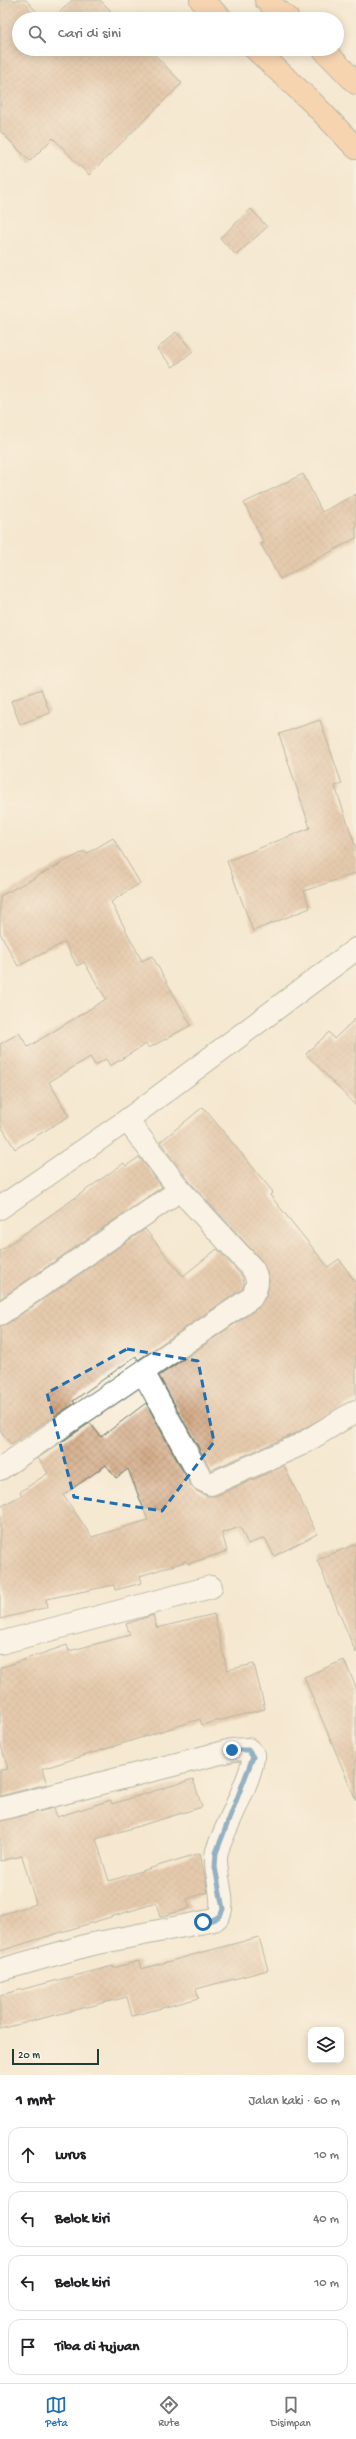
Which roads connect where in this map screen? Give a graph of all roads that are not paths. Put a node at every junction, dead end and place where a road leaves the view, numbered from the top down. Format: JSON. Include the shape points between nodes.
{"nodes":[{"id":1,"x":201,"y":0,"type":"edge"},
{"id":2,"x":266,"y":0,"type":"edge"},
{"id":3,"x":214,"y":12,"type":"edge"},
{"id":4,"x":280,"y":12,"type":"edge"},
{"id":5,"x":262,"y":56,"type":"edge"},
{"id":6,"x":329,"y":56,"type":"edge"},
{"id":7,"x":356,"y":83,"type":"edge"},
{"id":8,"x":356,"y":148,"type":"edge"},
{"id":9,"x":356,"y":948,"type":"edge"},
{"id":10,"x":127,"y":1120,"type":"junction"},
{"id":11,"x":180,"y":1190,"type":"junction"},
{"id":12,"x":0,"y":1208,"type":"edge"},
{"id":13,"x":0,"y":1314,"type":"edge"},
{"id":14,"x":143,"y":1372,"type":"junction"},
{"id":15,"x":356,"y":1411,"type":"edge"},
{"id":16,"x":0,"y":1469,"type":"edge"},
{"id":17,"x":211,"y":1587,"type":"dead end"},
{"id":18,"x":0,"y":1643,"type":"edge"},
{"id":19,"x":0,"y":1809,"type":"edge"},
{"id":20,"x":0,"y":1970,"type":"edge"}],
"edges":[{"from":1,"to":3,"type":"highway"},
{"from":2,"to":4,"type":"highway"},
{"from":5,"to":8,"type":"highway","via":[[313,103]]},
{"from":6,"to":7,"type":"highway"},
{"from":9,"to":10,"type":"street"},
{"from":10,"to":11,"type":"street"},
{"from":10,"to":12,"type":"street"},
{"from":11,"to":13,"type":"street"},
{"from":11,"to":14,"type":"street","via":[[253,1269],[258,1279],[257,1288],[250,1298]]},
{"from":14,"to":15,"type":"street","via":[[202,1480],[211,1484],[302,1444]]},
{"from":14,"to":16,"type":"street"},
{"from":17,"to":18,"type":"street"},
{"from":19,"to":20,"type":"street","via":[[232,1750],[248,1750],[253,1754],[236,1806],[216,1853],[215,1867],[223,1909],[218,1918],[88,1945]]}]}
